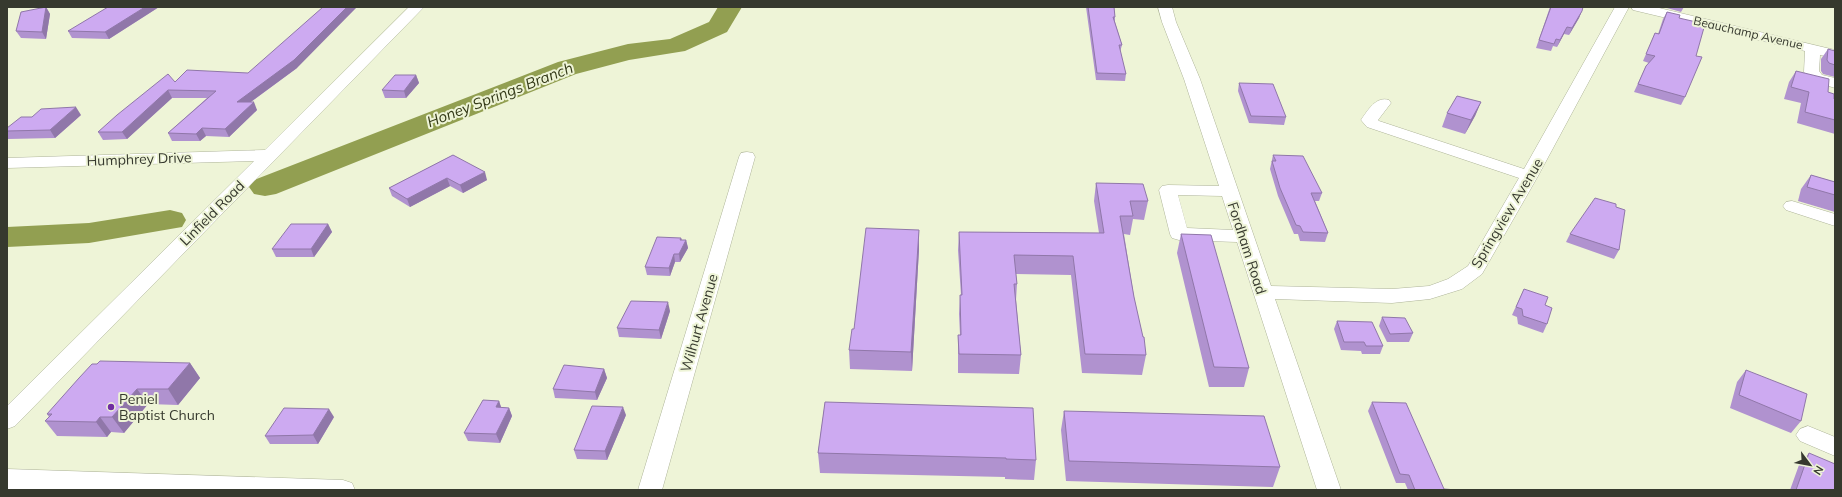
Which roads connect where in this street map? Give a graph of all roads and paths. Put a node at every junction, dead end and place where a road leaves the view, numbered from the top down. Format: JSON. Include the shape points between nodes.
{"nodes":[{"id":1,"x":418,"y":7,"type":"edge"},
{"id":2,"x":1165,"y":7,"type":"edge"},
{"id":3,"x":1622,"y":7,"type":"edge"},
{"id":4,"x":1638,"y":7,"type":"edge"},
{"id":5,"x":1813,"y":48,"type":"junction"},
{"id":6,"x":1835,"y":54,"type":"edge"},
{"id":7,"x":1835,"y":83,"type":"edge"},
{"id":8,"x":1383,"y":103,"type":"dead end"},
{"id":9,"x":270,"y":155,"type":"junction"},
{"id":10,"x":747,"y":157,"type":"dead end"},
{"id":11,"x":7,"y":163,"type":"edge"},
{"id":12,"x":1529,"y":176,"type":"junction"},
{"id":13,"x":1228,"y":190,"type":"junction"},
{"id":14,"x":1792,"y":206,"type":"dead end"},
{"id":15,"x":1835,"y":220,"type":"edge"},
{"id":16,"x":1243,"y":236,"type":"junction"},
{"id":17,"x":1262,"y":292,"type":"junction"},
{"id":18,"x":7,"y":420,"type":"edge"},
{"id":19,"x":1808,"y":435,"type":"dead end"},
{"id":20,"x":1835,"y":447,"type":"edge"},
{"id":21,"x":7,"y":479,"type":"edge"},
{"id":22,"x":344,"y":490,"type":"edge"},
{"id":23,"x":650,"y":490,"type":"edge"},
{"id":24,"x":1329,"y":490,"type":"edge"}],
"edges":[{"from":1,"to":9,"type":"street","name":"Linfield Road"},
{"from":2,"to":13,"type":"street","name":"Fordham Road","via":[[1192,79]]},
{"from":3,"to":12,"type":"street","name":"Springview Avenue"},
{"from":4,"to":5,"type":"street","name":"Beauchamp Avenue"},
{"from":5,"to":6,"type":"street","name":"Beauchamp Avenue"},
{"from":5,"to":7,"type":"street","via":[[1811,72],[1817,78]]},
{"from":8,"to":12,"type":"street","via":[[1369,120],[1373,124]]},
{"from":9,"to":11,"type":"street","name":"Humphrey Drive"},
{"from":9,"to":18,"type":"street","name":"Linfield Road"},
{"from":10,"to":23,"type":"street","name":"Wilhurt Avenue"},
{"from":12,"to":17,"type":"street","name":"Springview Avenue","via":[[1475,270],[1455,284],[1430,292],[1392,296]]},
{"from":13,"to":16,"type":"street","name":"Fordham Road"},
{"from":13,"to":16,"type":"street","via":[[1168,190],[1179,234]]},
{"from":14,"to":15,"type":"street"},
{"from":16,"to":17,"type":"street","name":"Fordham Road"},
{"from":17,"to":24,"type":"street","name":"Fordham Road"},
{"from":19,"to":20,"type":"street"},
{"from":21,"to":22,"type":"street"}]}
